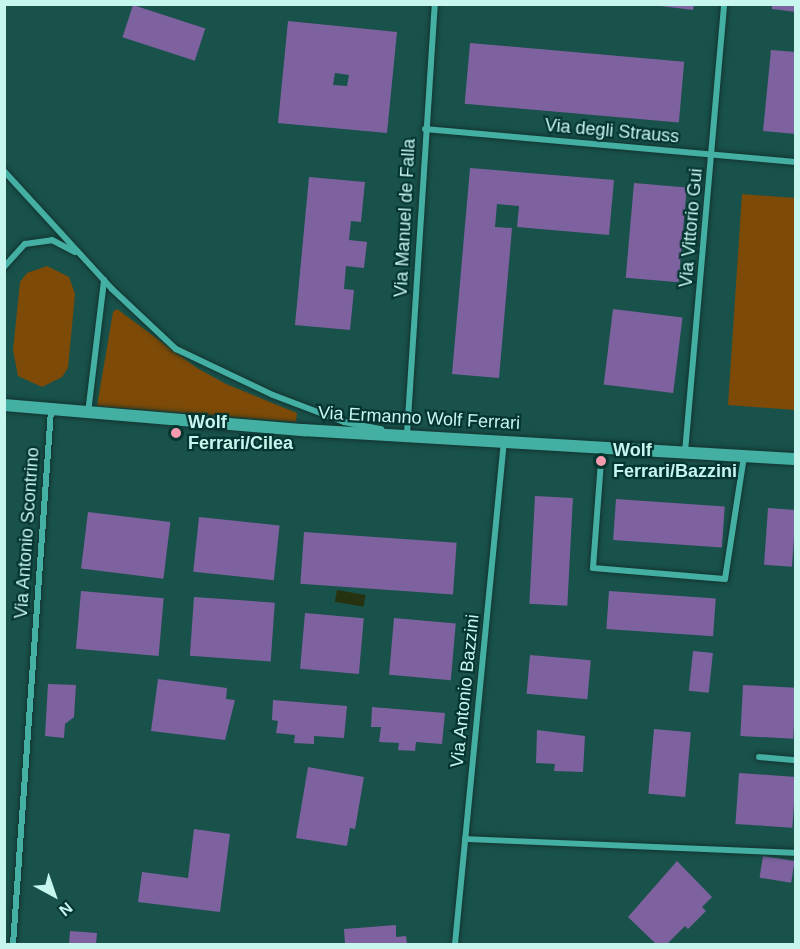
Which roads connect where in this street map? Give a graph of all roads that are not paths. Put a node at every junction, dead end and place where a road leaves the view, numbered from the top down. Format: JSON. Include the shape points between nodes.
{"nodes":[{"id":1,"x":435,"y":4,"type":"edge"},
{"id":2,"x":724,"y":4,"type":"edge"},
{"id":3,"x":425,"y":129,"type":"junction"},
{"id":4,"x":713,"y":155,"type":"junction"},
{"id":5,"x":795,"y":162,"type":"edge"},
{"id":6,"x":4,"y":171,"type":"edge"},
{"id":7,"x":81,"y":255,"type":"junction"},
{"id":8,"x":4,"y":267,"type":"edge"},
{"id":9,"x":104,"y":280,"type":"junction"},
{"id":10,"x":4,"y":405,"type":"edge"},
{"id":11,"x":51,"y":410,"type":"junction"},
{"id":12,"x":88,"y":413,"type":"junction"},
{"id":13,"x":406,"y":434,"type":"junction"},
{"id":14,"x":504,"y":441,"type":"junction"},
{"id":15,"x":603,"y":448,"type":"junction"},
{"id":16,"x":685,"y":453,"type":"junction"},
{"id":17,"x":744,"y":456,"type":"junction"},
{"id":18,"x":795,"y":459,"type":"edge"},
{"id":19,"x":759,"y":758,"type":"dead end"},
{"id":20,"x":795,"y":760,"type":"edge"},
{"id":21,"x":465,"y":839,"type":"junction"},
{"id":22,"x":795,"y":853,"type":"edge"},
{"id":23,"x":13,"y":945,"type":"edge"},
{"id":24,"x":455,"y":945,"type":"edge"}],
"edges":[{"from":1,"to":3,"type":"street","name":"Via Manuel de Falla"},
{"from":2,"to":4,"type":"street","name":"Via Vittorio Gui"},
{"from":3,"to":4,"type":"street","name":"Via degli Strauss"},
{"from":3,"to":13,"type":"street","name":"Via Manuel de Falla"},
{"from":4,"to":5,"type":"street","name":"Via degli Strauss"},
{"from":4,"to":16,"type":"street","name":"Via Vittorio Gui"},
{"from":6,"to":7,"type":"street"},
{"from":7,"to":8,"type":"street","via":[[52,240],[25,244]]},
{"from":7,"to":9,"type":"street"},
{"from":9,"to":12,"type":"street"},
{"from":9,"to":13,"type":"street","via":[[176,349],[228,376],[344,422]]},
{"from":10,"to":11,"type":"street","name":"Via Ermanno Wolf Ferrari"},
{"from":11,"to":12,"type":"street","name":"Via Ermanno Wolf Ferrari"},
{"from":11,"to":23,"type":"street","name":"Via Antonio Scontrino"},
{"from":12,"to":13,"type":"street","name":"Via Ermanno Wolf Ferrari"},
{"from":13,"to":14,"type":"street","name":"Via Ermanno Wolf Ferrari"},
{"from":14,"to":15,"type":"street","name":"Via Ermanno Wolf Ferrari"},
{"from":14,"to":21,"type":"street","name":"Via Antonio Bazzini"},
{"from":15,"to":16,"type":"street","name":"Via Ermanno Wolf Ferrari"},
{"from":15,"to":17,"type":"street","via":[[593,568],[725,579]]},
{"from":16,"to":17,"type":"street","name":"Via Ermanno Wolf Ferrari"},
{"from":17,"to":18,"type":"street","name":"Via Ermanno Wolf Ferrari"},
{"from":19,"to":20,"type":"street"},
{"from":21,"to":22,"type":"street"},
{"from":21,"to":24,"type":"street","name":"Via Antonio Bazzini"}]}
